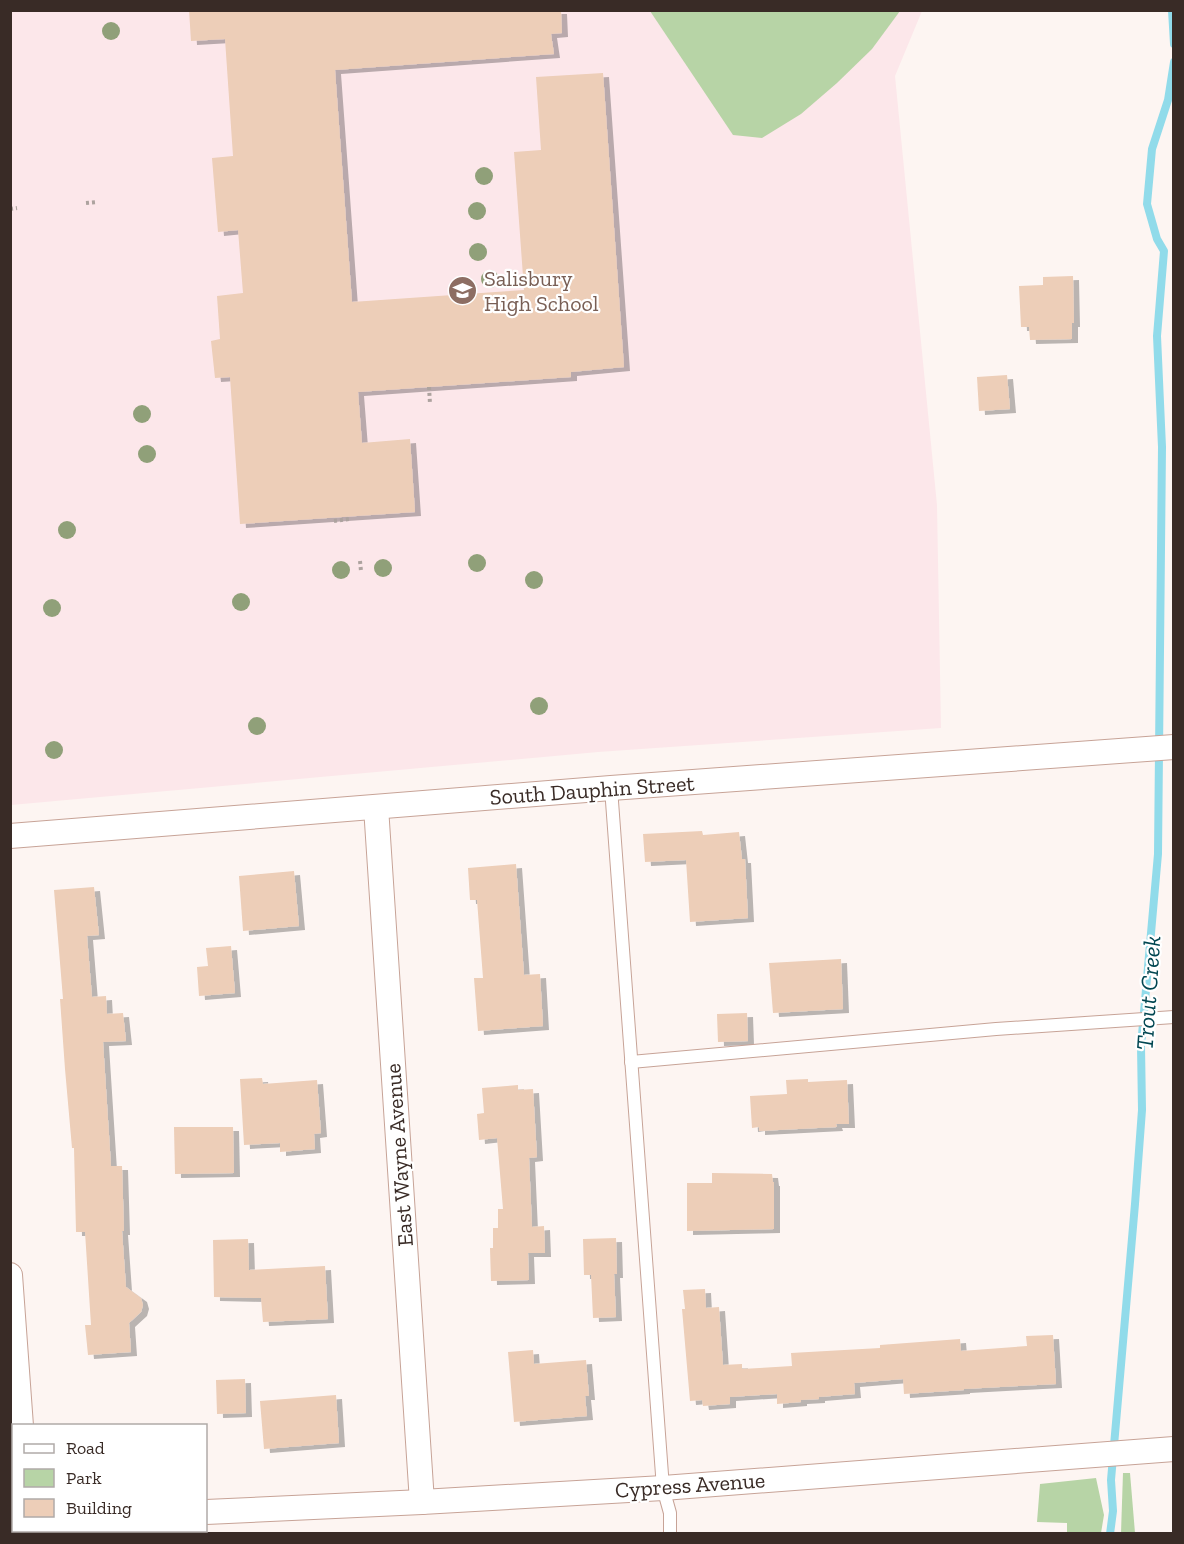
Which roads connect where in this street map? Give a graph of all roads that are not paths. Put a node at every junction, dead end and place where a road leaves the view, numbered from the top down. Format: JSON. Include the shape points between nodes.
{"nodes":[{"id":1,"x":1173,"y":747,"type":"edge"},
{"id":2,"x":611,"y":788,"type":"junction"},
{"id":3,"x":376,"y":807,"type":"junction"},
{"id":4,"x":10,"y":836,"type":"edge"},
{"id":5,"x":1173,"y":1017,"type":"edge"},
{"id":6,"x":631,"y":1062,"type":"junction"},
{"id":7,"x":10,"y":1275,"type":"edge"},
{"id":8,"x":21,"y":1424,"type":"edge"},
{"id":9,"x":1165,"y":1450,"type":"edge"},
{"id":10,"x":663,"y":1488,"type":"junction"},
{"id":11,"x":422,"y":1502,"type":"junction"},
{"id":12,"x":207,"y":1512,"type":"edge"},
{"id":13,"x":670,"y":1533,"type":"edge"}],
"edges":[{"from":1,"to":2,"type":"street","name":"South Dauphin Street"},
{"from":2,"to":3,"type":"street","name":"South Dauphin Street"},
{"from":2,"to":6,"type":"lane"},
{"from":3,"to":4,"type":"street","name":"South Dauphin Street"},
{"from":3,"to":11,"type":"street","name":"East Wayne Avenue"},
{"from":5,"to":6,"type":"lane"},
{"from":6,"to":10,"type":"lane"},
{"from":7,"to":8,"type":"street"},
{"from":9,"to":10,"type":"street","name":"Cypress Avenue"},
{"from":10,"to":11,"type":"street","name":"Cypress Avenue"},
{"from":10,"to":13,"type":"lane"},
{"from":11,"to":12,"type":"street","name":"Cypress Avenue"}]}
